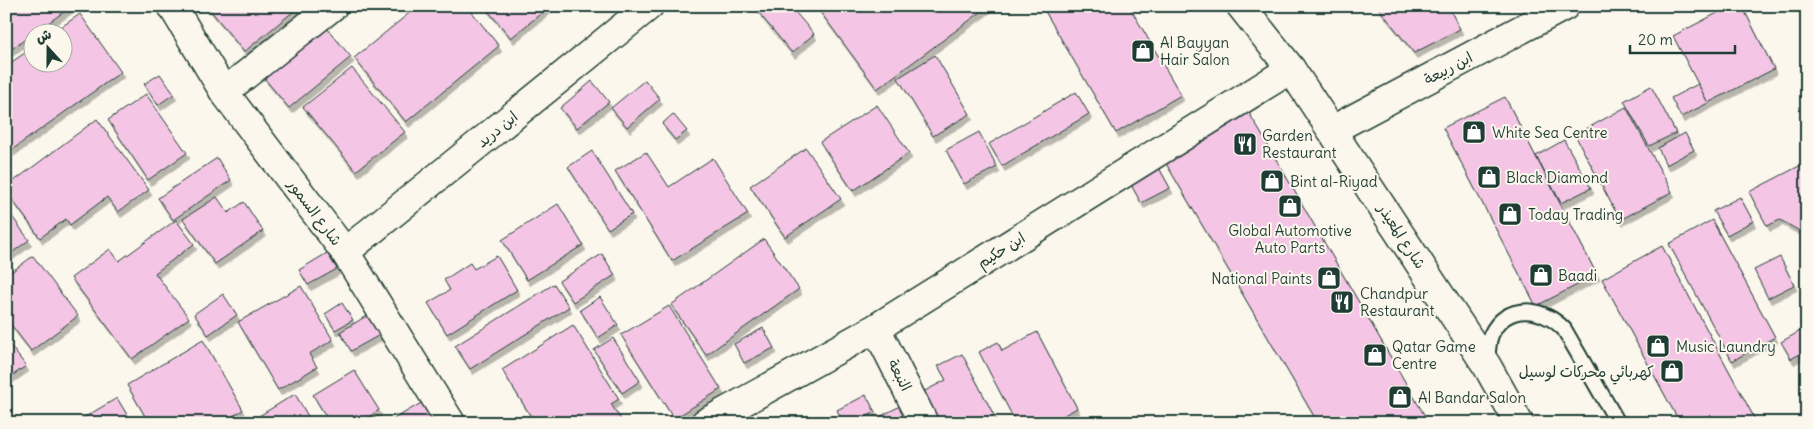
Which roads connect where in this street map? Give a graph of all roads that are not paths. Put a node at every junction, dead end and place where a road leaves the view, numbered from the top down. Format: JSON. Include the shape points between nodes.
{"nodes":[{"id":1,"x":172,"y":6,"type":"edge"},
{"id":2,"x":333,"y":6,"type":"edge"},
{"id":3,"x":649,"y":6,"type":"edge"},
{"id":4,"x":1241,"y":6,"type":"edge"},
{"id":5,"x":1565,"y":6,"type":"edge"},
{"id":6,"x":1291,"y":69,"type":"junction"},
{"id":7,"x":224,"y":92,"type":"junction"},
{"id":8,"x":1332,"y":130,"type":"junction"},
{"id":9,"x":345,"y":252,"type":"junction"},
{"id":10,"x":876,"y":328,"type":"junction"},
{"id":11,"x":1487,"y":366,"type":"junction"},
{"id":12,"x":743,"y":414,"type":"edge"},
{"id":13,"x":451,"y":423,"type":"edge"},
{"id":14,"x":705,"y":423,"type":"edge"},
{"id":15,"x":924,"y":423,"type":"edge"},
{"id":16,"x":1519,"y":423,"type":"edge"},
{"id":17,"x":1618,"y":423,"type":"edge"}],
"edges":[{"from":1,"to":7,"type":"street","name":"شارع السمور"},
{"from":2,"to":7,"type":"street"},
{"from":3,"to":9,"type":"street","name":"ابن دريد"},
{"from":4,"to":6,"type":"street","name":"شارع المعيذر"},
{"from":5,"to":8,"type":"street","name":"ابن ربيعة"},
{"from":6,"to":8,"type":"street","name":"شارع المعيذر"},
{"from":6,"to":10,"type":"street","name":"ابن حكيم"},
{"from":7,"to":9,"type":"street","name":"شارع السمور"},
{"from":8,"to":11,"type":"street","name":"شارع المعيذر"},
{"from":9,"to":13,"type":"street","name":"شارع السمور"},
{"from":10,"to":12,"type":"street","name":"ابن حكيم"},
{"from":10,"to":15,"type":"street","name":"النبعة"},
{"from":11,"to":16,"type":"street","name":"شارع المعيذر"},
{"from":11,"to":17,"type":"lane","via":[[1492,334],[1501,322],[1512,314],[1541,312],[1554,318],[1564,329]]},
{"from":12,"to":14,"type":"street","name":"ابن حكيم"}]}
